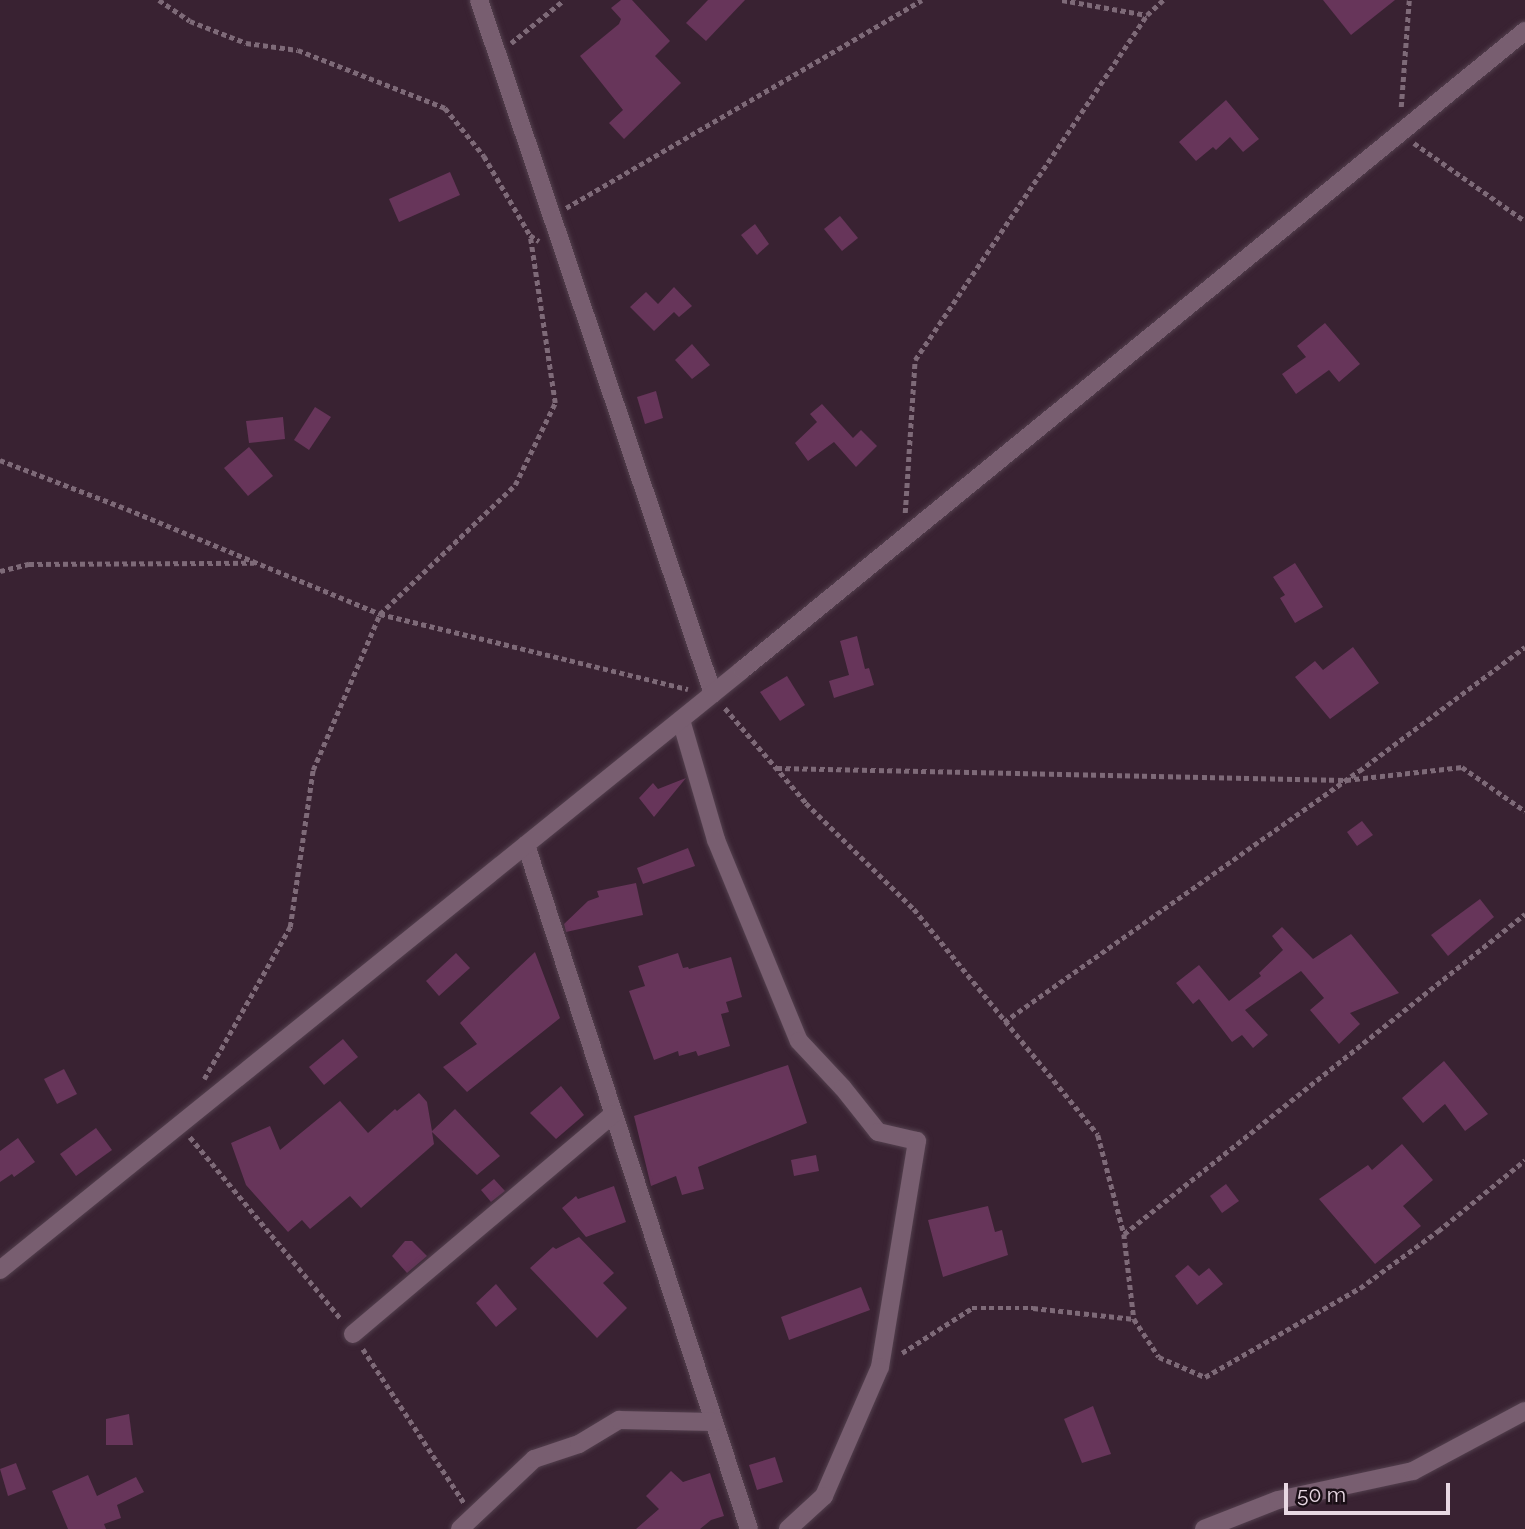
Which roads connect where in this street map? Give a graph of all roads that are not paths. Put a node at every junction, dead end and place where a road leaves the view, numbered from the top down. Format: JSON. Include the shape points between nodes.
{"nodes":[{"id":1,"x":479,"y":0,"type":"edge"},
{"id":2,"x":1525,"y":31,"type":"edge"},
{"id":3,"x":713,"y":694,"type":"junction"},
{"id":4,"x":681,"y":720,"type":"junction"},
{"id":5,"x":526,"y":845,"type":"junction"},
{"id":6,"x":613,"y":1114,"type":"junction"},
{"id":7,"x":0,"y":1270,"type":"edge"},
{"id":8,"x":354,"y":1334,"type":"road end"},
{"id":9,"x":1525,"y":1411,"type":"edge"},
{"id":10,"x":713,"y":1422,"type":"junction"},
{"id":11,"x":467,"y":1523,"type":"edge"},
{"id":12,"x":749,"y":1529,"type":"edge"},
{"id":13,"x":789,"y":1529,"type":"edge"},
{"id":14,"x":1204,"y":1529,"type":"edge"}],
"edges":[{"from":1,"to":3,"type":"street"},
{"from":2,"to":3,"type":"street"},
{"from":3,"to":4,"type":"street"},
{"from":4,"to":5,"type":"street"},
{"from":4,"to":13,"type":"street","via":[[716,840],[799,1041],[878,1132],[917,1141],[880,1367],[824,1496]]},
{"from":5,"to":6,"type":"street"},
{"from":5,"to":7,"type":"street"},
{"from":6,"to":8,"type":"street"},
{"from":6,"to":10,"type":"street"},
{"from":9,"to":14,"type":"street","via":[[1413,1471],[1278,1500]]},
{"from":10,"to":11,"type":"street","via":[[619,1420],[579,1444],[534,1458]]},
{"from":10,"to":12,"type":"street"}]}
